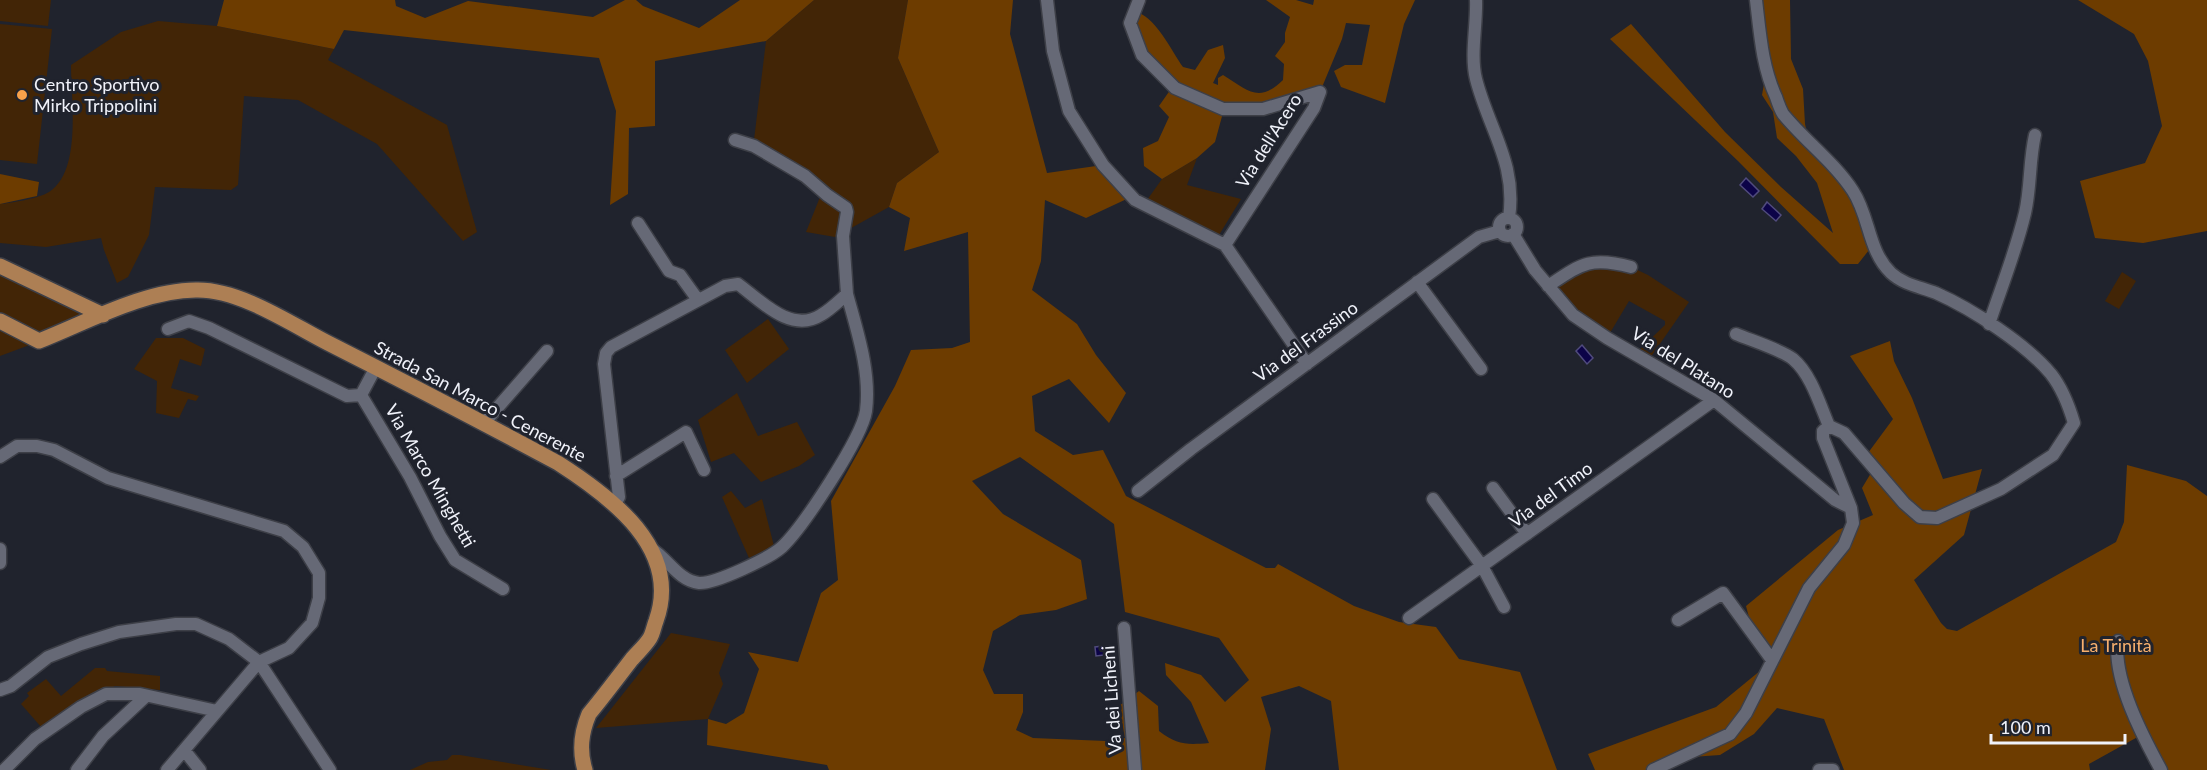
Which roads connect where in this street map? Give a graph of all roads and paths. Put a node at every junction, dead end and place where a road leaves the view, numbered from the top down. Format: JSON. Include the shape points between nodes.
{"nodes":[{"id":1,"x":1047,"y":0,"type":"edge"},
{"id":2,"x":1139,"y":0,"type":"edge"},
{"id":3,"x":1476,"y":0,"type":"edge"},
{"id":4,"x":1756,"y":0,"type":"edge"},
{"id":5,"x":2035,"y":135,"type":"dead end"},
{"id":6,"x":735,"y":140,"type":"dead end"},
{"id":7,"x":1509,"y":218,"type":"junction"},
{"id":8,"x":638,"y":223,"type":"dead end"},
{"id":9,"x":1500,"y":231,"type":"junction"},
{"id":10,"x":1513,"y":234,"type":"junction"},
{"id":11,"x":1225,"y":245,"type":"junction"},
{"id":12,"x":0,"y":266,"type":"edge"},
{"id":13,"x":1631,"y":267,"type":"dead end"},
{"id":14,"x":1417,"y":282,"type":"junction"},
{"id":15,"x":1548,"y":286,"type":"junction"},
{"id":16,"x":847,"y":294,"type":"junction"},
{"id":17,"x":698,"y":300,"type":"junction"},
{"id":18,"x":103,"y":315,"type":"junction"},
{"id":19,"x":0,"y":321,"type":"edge"},
{"id":20,"x":1989,"y":324,"type":"junction"},
{"id":21,"x":168,"y":329,"type":"dead end"},
{"id":22,"x":1736,"y":334,"type":"dead end"},
{"id":23,"x":547,"y":351,"type":"dead end"},
{"id":24,"x":1307,"y":364,"type":"junction"},
{"id":25,"x":376,"y":367,"type":"junction"},
{"id":26,"x":1481,"y":369,"type":"dead end"},
{"id":27,"x":361,"y":395,"type":"junction"},
{"id":28,"x":1714,"y":400,"type":"junction"},
{"id":29,"x":484,"y":423,"type":"junction"},
{"id":30,"x":1829,"y":426,"type":"junction"},
{"id":31,"x":0,"y":457,"type":"edge"},
{"id":32,"x":704,"y":470,"type":"dead end"},
{"id":33,"x":616,"y":476,"type":"junction"},
{"id":34,"x":1493,"y":488,"type":"dead end"},
{"id":35,"x":1138,"y":491,"type":"dead end"},
{"id":36,"x":1433,"y":499,"type":"dead end"},
{"id":37,"x":615,"y":504,"type":"junction"},
{"id":38,"x":1851,"y":508,"type":"junction"},
{"id":39,"x":1527,"y":534,"type":"junction"},
{"id":40,"x":0,"y":549,"type":"edge"},
{"id":41,"x":652,"y":549,"type":"junction"},
{"id":42,"x":0,"y":563,"type":"edge"},
{"id":43,"x":1482,"y":566,"type":"junction"},
{"id":44,"x":503,"y":590,"type":"dead end"},
{"id":45,"x":1504,"y":607,"type":"dead end"},
{"id":46,"x":1409,"y":618,"type":"dead end"},
{"id":47,"x":1678,"y":620,"type":"dead end"},
{"id":48,"x":1124,"y":628,"type":"dead end"},
{"id":49,"x":2118,"y":641,"type":"dead end"},
{"id":50,"x":1772,"y":660,"type":"junction"},
{"id":51,"x":258,"y":662,"type":"junction"},
{"id":52,"x":0,"y":690,"type":"edge"},
{"id":53,"x":146,"y":696,"type":"junction"},
{"id":54,"x":217,"y":711,"type":"junction"},
{"id":55,"x":184,"y":750,"type":"junction"},
{"id":56,"x":1662,"y":769,"type":"edge"},
{"id":57,"x":4,"y":770,"type":"edge"},
{"id":58,"x":77,"y":770,"type":"edge"},
{"id":59,"x":167,"y":770,"type":"edge"},
{"id":60,"x":200,"y":770,"type":"edge"},
{"id":61,"x":330,"y":770,"type":"edge"},
{"id":62,"x":585,"y":770,"type":"edge"},
{"id":63,"x":1135,"y":770,"type":"edge"},
{"id":64,"x":1818,"y":770,"type":"edge"},
{"id":65,"x":1833,"y":770,"type":"edge"},
{"id":66,"x":2161,"y":770,"type":"edge"}],
"edges":[{"from":1,"to":11,"type":"street","via":[[1053,51],[1070,111],[1103,165],[1135,200]]},
{"from":2,"to":11,"type":"street","name":"Via dell'Acero","via":[[1130,23],[1142,55],[1175,88],[1223,109],[1263,108],[1320,92],[1314,108]]},
{"from":3,"to":7,"type":"street","via":[[1476,77],[1509,172]]},
{"from":4,"to":20,"type":"street","via":[[1764,65],[1782,112],[1854,192],[1874,249],[1890,272]]},
{"from":5,"to":20,"type":"street","via":[[2024,215]]},
{"from":6,"to":16,"type":"street","via":[[754,146],[805,176],[846,208],[843,236]]},
{"from":7,"to":9,"type":"street","via":[[1501,220]]},
{"from":7,"to":10,"type":"street","via":[[1516,226]]},
{"from":8,"to":17,"type":"street","via":[[669,271],[680,275]]},
{"from":9,"to":10,"type":"street"},
{"from":9,"to":14,"type":"street","name":"Via del Frassino","via":[[1479,237]]},
{"from":10,"to":15,"type":"street","name":"Via del Platano"},
{"from":11,"to":24,"type":"street"},
{"from":12,"to":18,"type":"main road"},
{"from":13,"to":15,"type":"street","via":[[1589,262]]},
{"from":14,"to":24,"type":"street","name":"Via del Frassino"},
{"from":14,"to":26,"type":"street"},
{"from":15,"to":28,"type":"street","name":"Via del Platano","via":[[1588,327]]},
{"from":16,"to":17,"type":"street","via":[[821,316],[800,322],[778,314],[738,284]]},
{"from":16,"to":41,"type":"street","via":[[861,346],[867,397],[865,415],[829,483],[796,531],[772,554],[715,581],[700,583],[685,579]]},
{"from":17,"to":33,"type":"street","via":[[610,347],[606,353]]},
{"from":18,"to":19,"type":"main road","name":"Strada San Marco - Cenerente","via":[[39,341]]},
{"from":18,"to":25,"type":"main road","name":"Strada San Marco - Cenerente","via":[[171,291],[217,292],[262,309]]},
{"from":20,"to":30,"type":"street","via":[[2051,374],[2074,423],[2053,455],[2001,489],[1937,518],[1920,517],[1844,433]]},
{"from":21,"to":27,"type":"street","name":"Via Marco Minghetti","via":[[189,321],[347,396]]},
{"from":22,"to":30,"type":"street","via":[[1793,359],[1812,387]]},
{"from":23,"to":29,"type":"street"},
{"from":24,"to":35,"type":"street","name":"Via del Frassino"},
{"from":25,"to":27,"type":"street","name":"Via Marco Minghetti"},
{"from":25,"to":29,"type":"main road","name":"Strada San Marco - Cenerente"},
{"from":27,"to":44,"type":"street","name":"Via Marco Minghetti","via":[[455,560]]},
{"from":28,"to":38,"type":"street","name":"Via del Platano","via":[[1835,500]]},
{"from":28,"to":39,"type":"street","name":"Via del Timo"},
{"from":29,"to":37,"type":"main road","name":"Strada San Marco - Cenerente","via":[[558,463]]},
{"from":30,"to":38,"type":"street","via":[[1823,430],[1823,438]]},
{"from":31,"to":51,"type":"street","via":[[17,446],[54,450],[108,478],[284,531],[303,547],[320,573],[320,598],[312,623],[289,648]]},
{"from":32,"to":33,"type":"street","via":[[686,432]]},
{"from":33,"to":37,"type":"street","via":[[619,497]]},
{"from":34,"to":39,"type":"street"},
{"from":36,"to":43,"type":"street"},
{"from":37,"to":41,"type":"main road","name":"Strada San Marco - Cenerente"},
{"from":38,"to":50,"type":"street","via":[[1853,523],[1844,545],[1809,588]]},
{"from":39,"to":43,"type":"street","name":"Via del Timo"},
{"from":40,"to":42,"type":"street"},
{"from":41,"to":62,"type":"main road","name":"Strada San Marco - Cenerente","via":[[661,571],[660,609],[650,638],[589,714],[581,739]]},
{"from":43,"to":45,"type":"street"},
{"from":43,"to":46,"type":"street","name":"Via del Timo"},
{"from":47,"to":50,"type":"street","via":[[1723,593]]},
{"from":48,"to":63,"type":"street","name":"Va dei Licheni"},
{"from":49,"to":66,"type":"street","via":[[2116,652],[2126,696]]},
{"from":50,"to":56,"type":"street","via":[[1746,713],[1730,734]]},
{"from":51,"to":52,"type":"street","via":[[229,639],[196,624],[142,628],[48,657]]},
{"from":51,"to":54,"type":"street"},
{"from":51,"to":61,"type":"street"},
{"from":53,"to":54,"type":"street"},
{"from":53,"to":57,"type":"street","via":[[106,694],[81,707],[35,739]]},
{"from":53,"to":58,"type":"street","via":[[103,736]]},
{"from":54,"to":55,"type":"street"},
{"from":55,"to":59,"type":"street"},
{"from":55,"to":60,"type":"street"},
{"from":64,"to":65,"type":"street"}]}
